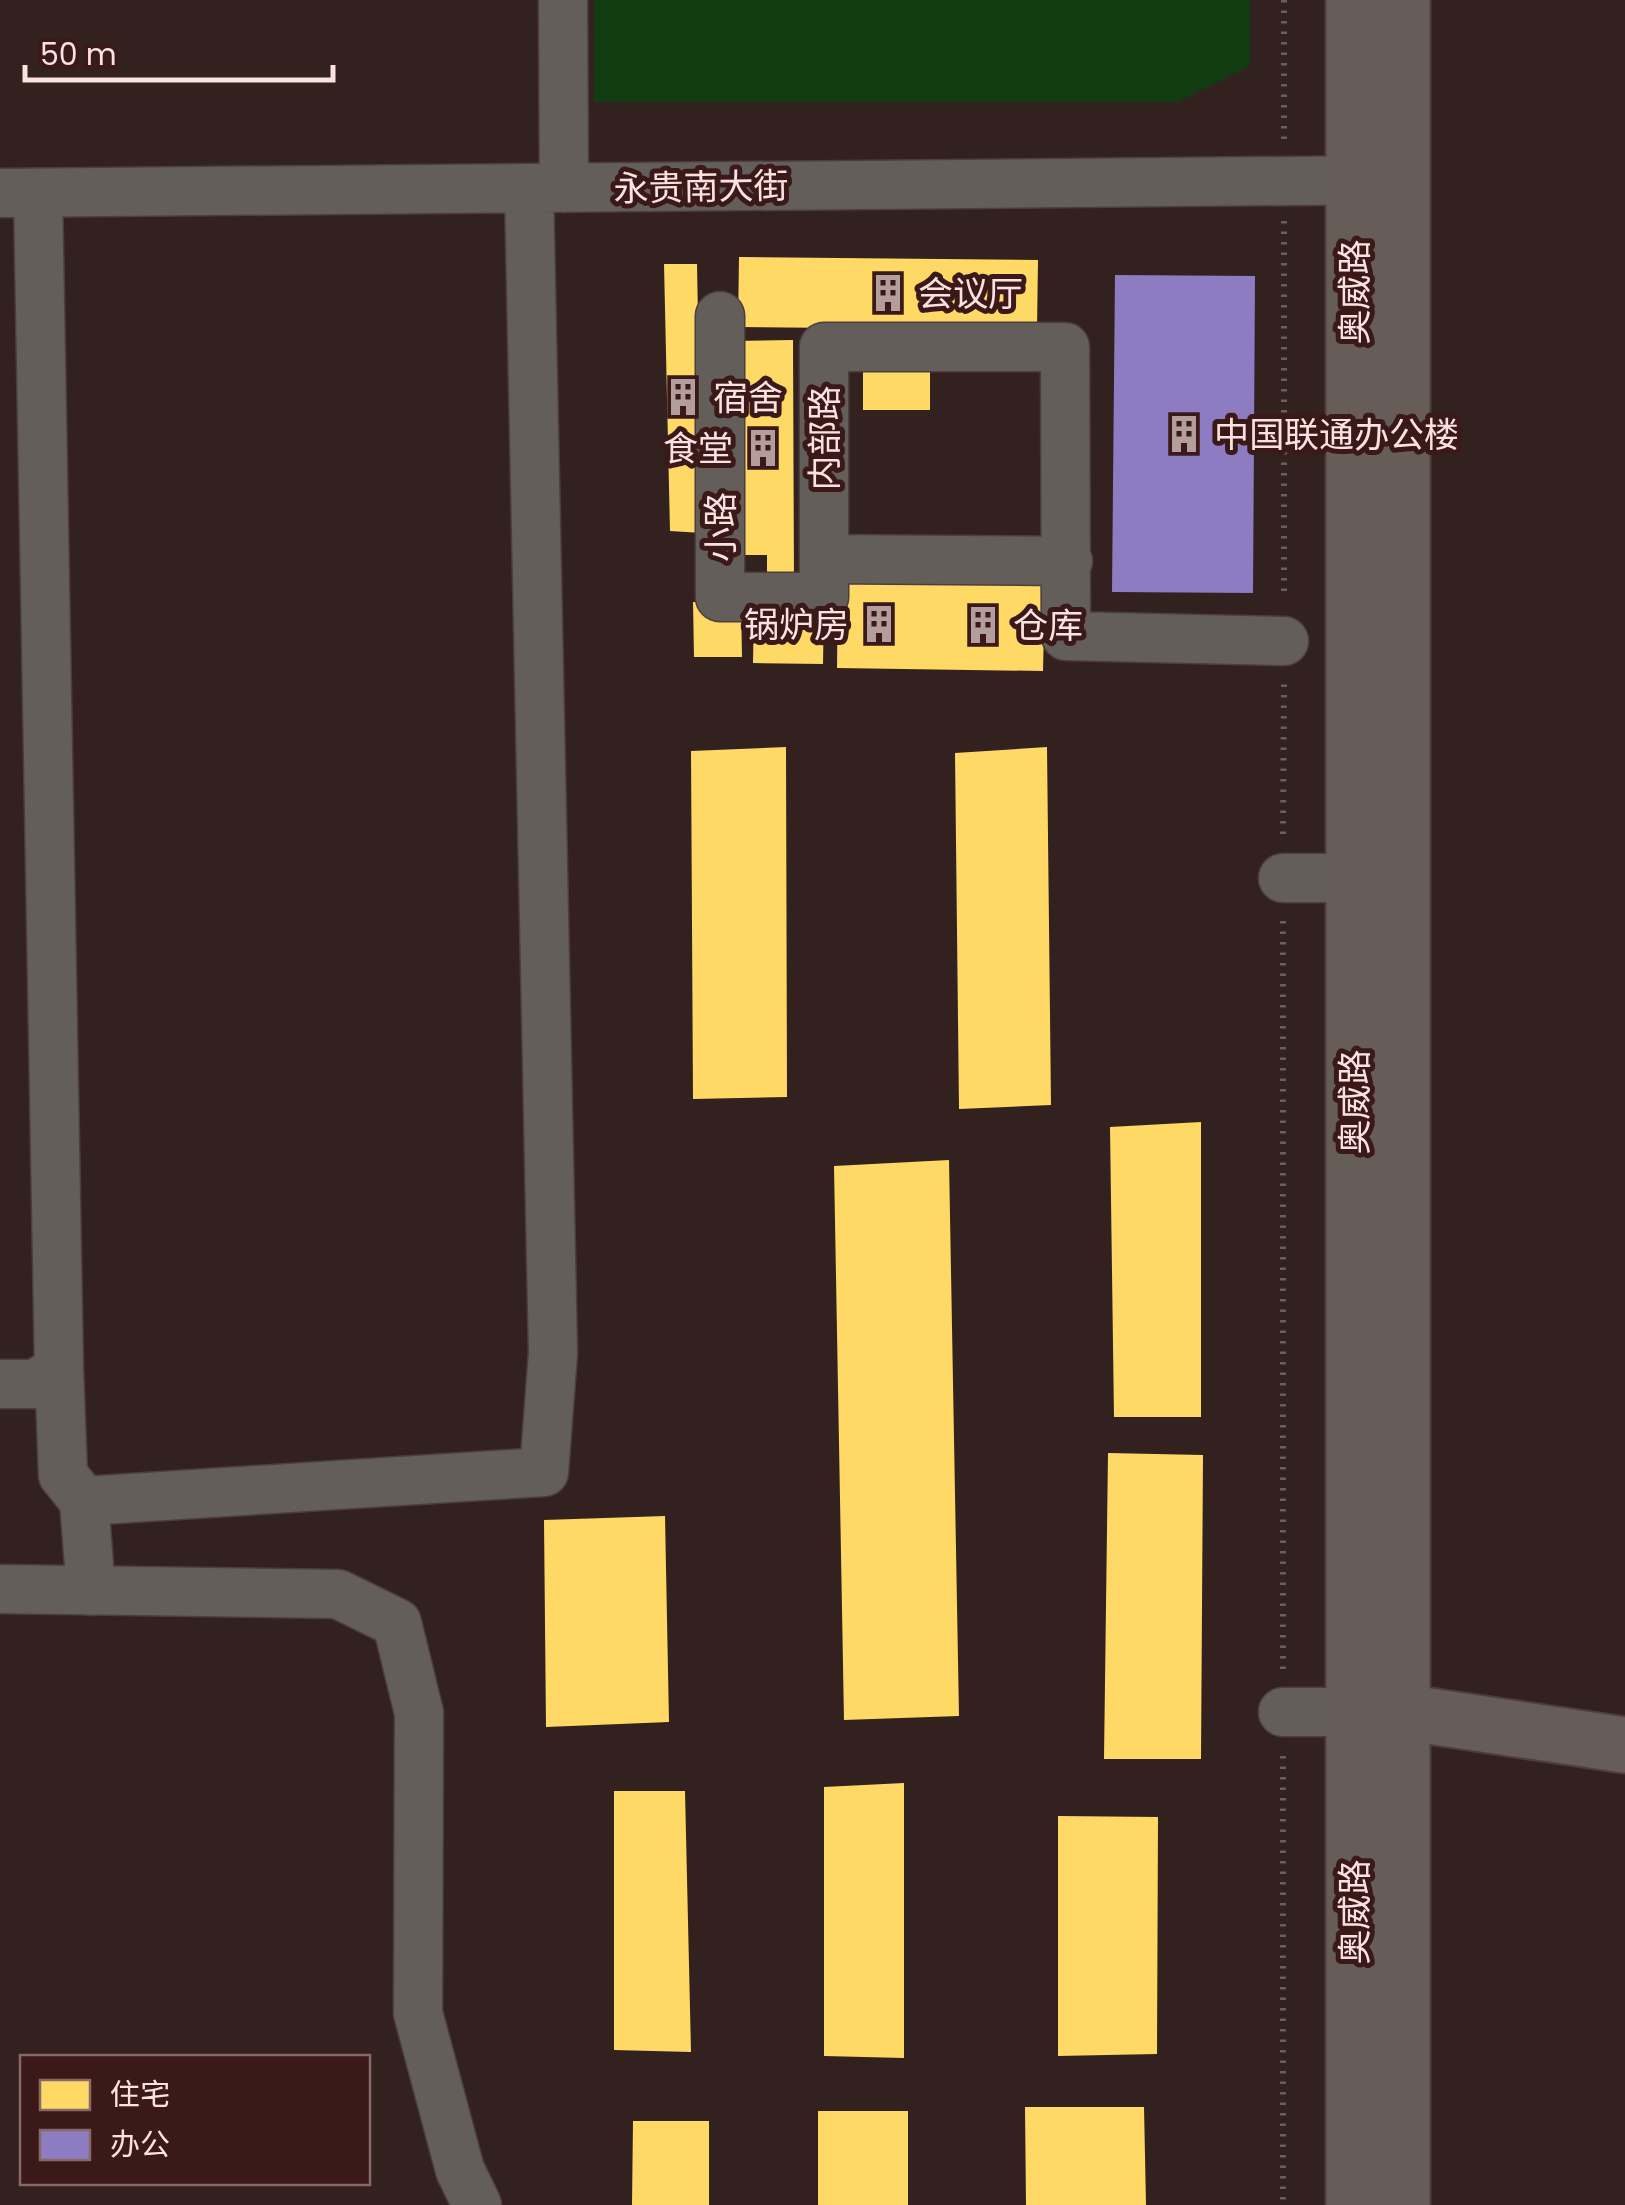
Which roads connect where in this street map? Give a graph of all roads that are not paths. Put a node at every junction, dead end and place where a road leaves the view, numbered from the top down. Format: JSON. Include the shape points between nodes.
{"nodes":[{"id":1,"x":563,"y":0,"type":"edge"},
{"id":2,"x":1354,"y":0,"type":"edge"},
{"id":3,"x":1402,"y":0,"type":"edge"},
{"id":4,"x":1378,"y":180,"type":"junction"},
{"id":5,"x":547,"y":188,"type":"junction"},
{"id":6,"x":19,"y":193,"type":"edge"},
{"id":7,"x":720,"y":316,"type":"dead end"},
{"id":8,"x":824,"y":559,"type":"junction"},
{"id":9,"x":1068,"y":561,"type":"junction"},
{"id":10,"x":1284,"y":642,"type":"road end"},
{"id":11,"x":1283,"y":878,"type":"road end"},
{"id":12,"x":1354,"y":878,"type":"junction"},
{"id":13,"x":59,"y":1368,"type":"junction"},
{"id":14,"x":0,"y":1384,"type":"edge"},
{"id":15,"x":84,"y":1502,"type":"junction"},
{"id":16,"x":0,"y":1590,"type":"edge"},
{"id":17,"x":92,"y":1591,"type":"junction"},
{"id":18,"x":1282,"y":1712,"type":"road end"},
{"id":19,"x":1378,"y":1712,"type":"junction"},
{"id":20,"x":1625,"y":1745,"type":"edge"},
{"id":21,"x":477,"y":2205,"type":"edge"},
{"id":22,"x":1354,"y":2205,"type":"edge"},
{"id":23,"x":1402,"y":2205,"type":"edge"}],
"edges":[{"from":1,"to":5,"type":"street"},
{"from":2,"to":4,"type":"main road","name":"奥威路"},
{"from":3,"to":4,"type":"main road","name":"奥威路"},
{"from":4,"to":5,"type":"street","name":"永贵南大街"},
{"from":4,"to":12,"type":"main road","name":"奥威路"},
{"from":4,"to":19,"type":"main road","name":"奥威路"},
{"from":5,"to":6,"type":"street","name":"永贵南大街"},
{"from":5,"to":15,"type":"street","via":[[553,1353],[544,1472]]},
{"from":6,"to":13,"type":"street"},
{"from":7,"to":8,"type":"street","name":"小路","via":[[720,596],[824,596]]},
{"from":8,"to":9,"type":"street"},
{"from":8,"to":9,"type":"street","name":"内部路","via":[[824,348],[1065,348]]},
{"from":9,"to":10,"type":"street","name":"内部路","via":[[1066,636]]},
{"from":11,"to":12,"type":"street"},
{"from":12,"to":19,"type":"main road","name":"奥威路"},
{"from":13,"to":14,"type":"street","via":[[35,1384]]},
{"from":13,"to":15,"type":"street","via":[[64,1475]]},
{"from":15,"to":17,"type":"street"},
{"from":16,"to":17,"type":"street"},
{"from":17,"to":21,"type":"street","via":[[338,1594],[397,1623],[419,1713],[418,2012],[460,2170]]},
{"from":18,"to":19,"type":"street"},
{"from":19,"to":20,"type":"main road"},
{"from":19,"to":22,"type":"main road","name":"奥威路"},
{"from":19,"to":23,"type":"main road","name":"奥威路"}]}
